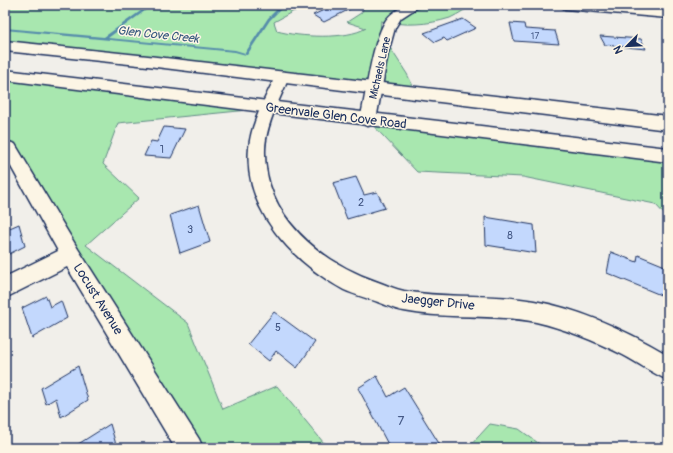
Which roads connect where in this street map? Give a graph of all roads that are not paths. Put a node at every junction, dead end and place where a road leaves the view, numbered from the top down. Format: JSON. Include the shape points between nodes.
{"nodes":[{"id":1,"x":415,"y":5,"type":"edge"},
{"id":2,"x":565,"y":5,"type":"edge"},
{"id":3,"x":668,"y":14,"type":"edge"},
{"id":4,"x":5,"y":46,"type":"edge"},
{"id":5,"x":5,"y":75,"type":"edge"},
{"id":6,"x":282,"y":77,"type":"junction"},
{"id":7,"x":375,"y":88,"type":"junction"},
{"id":8,"x":269,"y":108,"type":"junction"},
{"id":9,"x":368,"y":120,"type":"junction"},
{"id":10,"x":668,"y":123,"type":"edge"},
{"id":11,"x":7,"y":149,"type":"edge"},
{"id":12,"x":668,"y":155,"type":"edge"},
{"id":13,"x":71,"y":255,"type":"junction"},
{"id":14,"x":5,"y":288,"type":"edge"},
{"id":15,"x":668,"y":368,"type":"edge"},
{"id":16,"x":190,"y":448,"type":"edge"}],
"edges":[{"from":1,"to":7,"type":"street","name":"Michaels Lane","via":[[392,21],[385,38]]},
{"from":2,"to":3,"type":"street"},
{"from":4,"to":6,"type":"main road"},
{"from":5,"to":8,"type":"main road","name":"Greenvale Glen Cove Road"},
{"from":6,"to":7,"type":"main road"},
{"from":6,"to":8,"type":"street","name":"Jaegger Drive"},
{"from":7,"to":9,"type":"street","name":"Michaels Lane"},
{"from":7,"to":10,"type":"main road"},
{"from":8,"to":9,"type":"main road","name":"Greenvale Glen Cove Road"},
{"from":8,"to":15,"type":"street","name":"Jaegger Drive","via":[[257,147],[256,163],[261,186],[272,214],[291,239],[314,260],[352,283],[402,301],[514,308],[568,320],[603,333]]},
{"from":9,"to":12,"type":"main road","name":"Greenvale Glen Cove Road"},
{"from":11,"to":13,"type":"street","name":"Locust Avenue"},
{"from":13,"to":14,"type":"street"},
{"from":13,"to":16,"type":"street","name":"Locust Avenue"}]}
